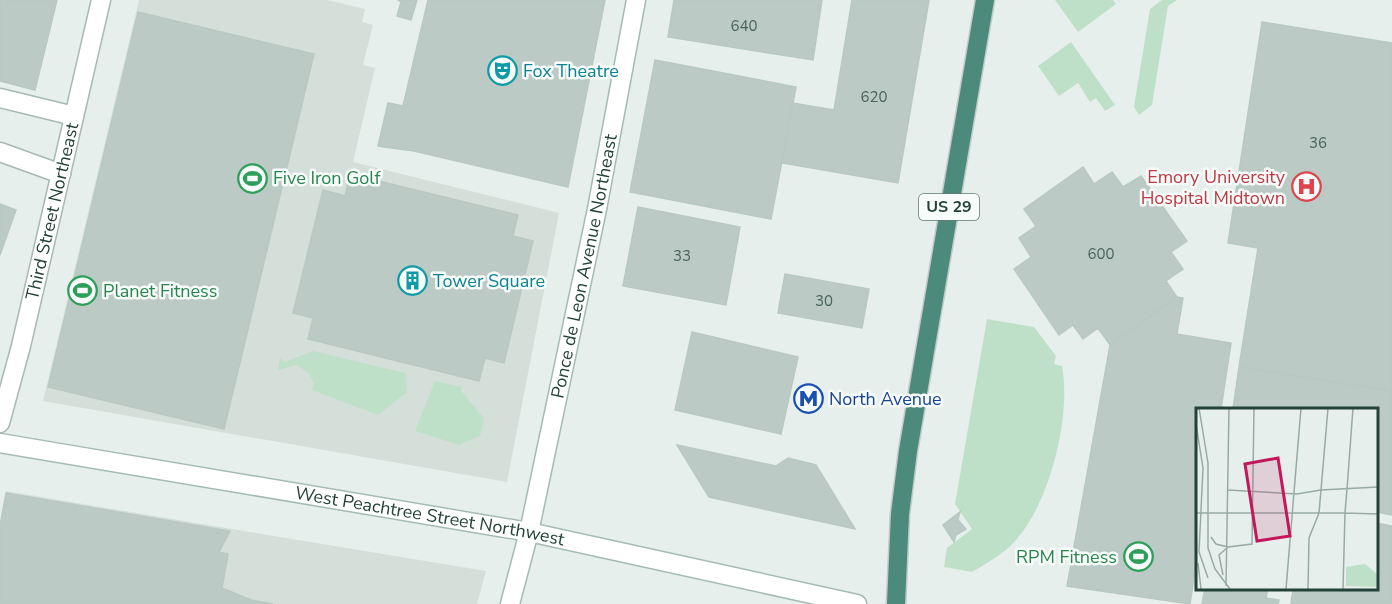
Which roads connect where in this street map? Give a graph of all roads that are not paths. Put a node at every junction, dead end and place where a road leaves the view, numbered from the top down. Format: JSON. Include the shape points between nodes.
{"nodes":[{"id":1,"x":100,"y":0,"type":"edge"},
{"id":2,"x":636,"y":0,"type":"edge"},
{"id":3,"x":985,"y":0,"type":"edge"},
{"id":4,"x":0,"y":98,"type":"edge"},
{"id":5,"x":74,"y":116,"type":"junction"},
{"id":6,"x":0,"y":152,"type":"edge"},
{"id":7,"x":60,"y":174,"type":"junction"},
{"id":8,"x":0,"y":423,"type":"edge"},
{"id":9,"x":0,"y":442,"type":"edge"},
{"id":10,"x":529,"y":532,"type":"junction"},
{"id":11,"x":510,"y":604,"type":"edge"},
{"id":12,"x":857,"y":604,"type":"edge"},
{"id":13,"x":896,"y":604,"type":"edge"}],
"edges":[{"from":1,"to":5,"type":"main road","name":"Third Street Northeast"},
{"from":2,"to":10,"type":"main road","name":"Ponce de Leon Avenue Northeast"},
{"from":3,"to":13,"type":"highway","number":"US 29","via":[[908,451],[899,524]]},
{"from":4,"to":5,"type":"main road"},
{"from":5,"to":7,"type":"main road","name":"Third Street Northeast"},
{"from":6,"to":7,"type":"main road"},
{"from":7,"to":8,"type":"main road","name":"Third Street Northeast"},
{"from":9,"to":10,"type":"main road","name":"West Peachtree Street Northwest"},
{"from":10,"to":11,"type":"main road","name":"Ponce de Leon Avenue Northeast"},
{"from":10,"to":12,"type":"main road","name":"West Peachtree Street Northwest"}]}
